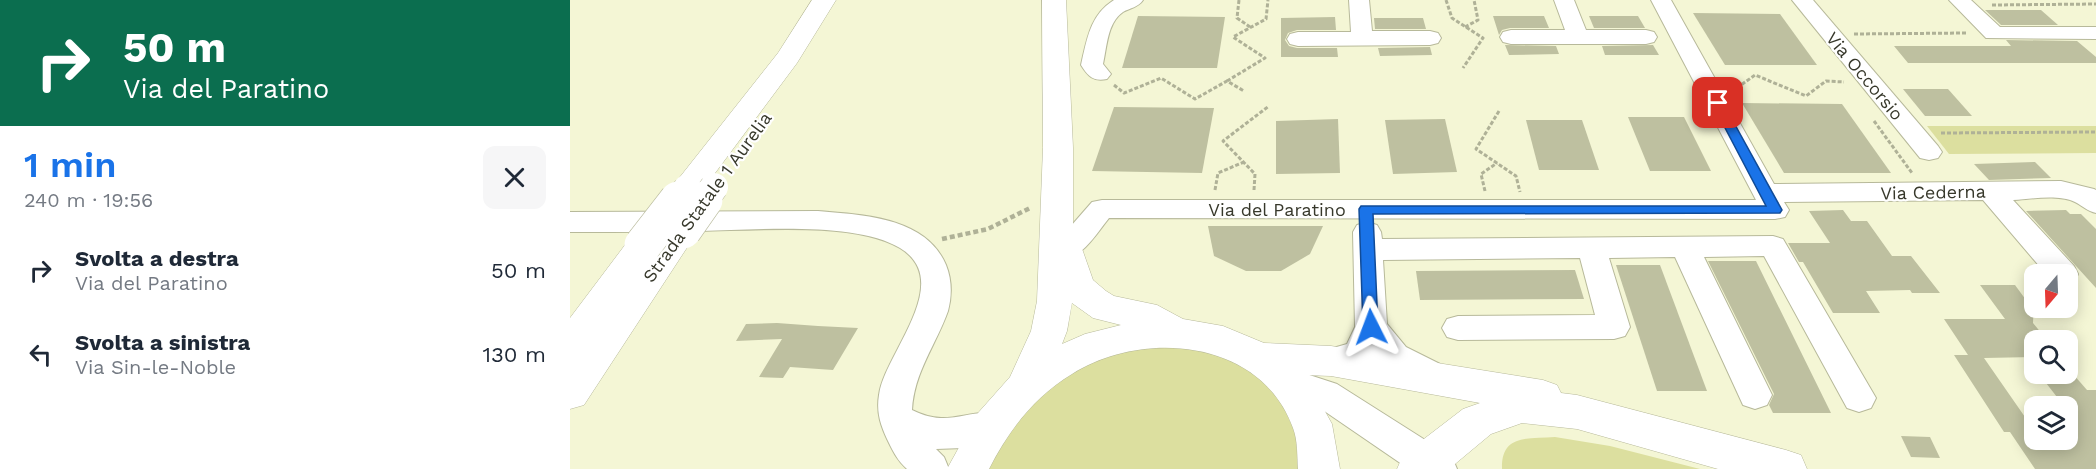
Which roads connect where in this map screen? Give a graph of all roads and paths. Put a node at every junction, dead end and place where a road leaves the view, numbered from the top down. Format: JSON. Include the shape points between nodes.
{"nodes":[{"id":1,"x":824,"y":0,"type":"edge"},
{"id":2,"x":843,"y":0,"type":"edge"},
{"id":3,"x":1054,"y":0,"type":"edge"},
{"id":4,"x":1133,"y":0,"type":"edge"},
{"id":5,"x":1239,"y":0,"type":"edge"},
{"id":6,"x":1268,"y":0,"type":"edge"},
{"id":7,"x":1359,"y":0,"type":"edge"},
{"id":8,"x":1446,"y":0,"type":"edge"},
{"id":9,"x":1474,"y":0,"type":"edge"},
{"id":10,"x":1564,"y":0,"type":"edge"},
{"id":11,"x":1661,"y":0,"type":"edge"},
{"id":12,"x":1802,"y":0,"type":"edge"},
{"id":13,"x":1959,"y":0,"type":"edge"},
{"id":14,"x":1990,"y":4,"type":"dead end"},
{"id":15,"x":2096,"y":4,"type":"edge"},
{"id":16,"x":1250,"y":27,"type":"junction"},
{"id":17,"x":1465,"y":27,"type":"junction"},
{"id":18,"x":1995,"y":33,"type":"junction"},
{"id":19,"x":2096,"y":33,"type":"edge"},
{"id":20,"x":1830,"y":34,"type":"junction"},
{"id":21,"x":1510,"y":37,"type":"dead end"},
{"id":22,"x":1578,"y":37,"type":"junction"},
{"id":23,"x":1646,"y":37,"type":"dead end"},
{"id":24,"x":1362,"y":38,"type":"junction"},
{"id":25,"x":1430,"y":38,"type":"dead end"},
{"id":26,"x":1298,"y":39,"type":"dead end"},
{"id":27,"x":1463,"y":68,"type":"dead end"},
{"id":28,"x":1099,"y":74,"type":"joint"},
{"id":29,"x":1227,"y":81,"type":"junction"},
{"id":30,"x":1845,"y":82,"type":"dead end"},
{"id":31,"x":1708,"y":85,"type":"junction"},
{"id":32,"x":1244,"y":91,"type":"dead end"},
{"id":33,"x":1269,"y":106,"type":"dead end"},
{"id":34,"x":1499,"y":111,"type":"dead end"},
{"id":35,"x":2096,"y":132,"type":"edge"},
{"id":36,"x":1913,"y":133,"type":"junction"},
{"id":37,"x":1929,"y":152,"type":"dead end"},
{"id":38,"x":1244,"y":162,"type":"junction"},
{"id":39,"x":1497,"y":163,"type":"junction"},
{"id":40,"x":700,"y":188,"type":"junction"},
{"id":41,"x":1991,"y":192,"type":"junction"},
{"id":42,"x":1056,"y":202,"type":"junction"},
{"id":43,"x":1771,"y":202,"type":"junction"},
{"id":44,"x":2096,"y":204,"type":"edge"},
{"id":45,"x":1212,"y":208,"type":"junction"},
{"id":46,"x":1253,"y":209,"type":"junction"},
{"id":47,"x":1366,"y":209,"type":"junction"},
{"id":48,"x":1490,"y":210,"type":"junction"},
{"id":49,"x":1525,"y":210,"type":"junction"},
{"id":50,"x":570,"y":222,"type":"edge"},
{"id":51,"x":912,"y":241,"type":"junction"},
{"id":52,"x":658,"y":244,"type":"junction"},
{"id":53,"x":1685,"y":247,"type":"junction"},
{"id":54,"x":1592,"y":248,"type":"junction"},
{"id":55,"x":1065,"y":250,"type":"junction"},
{"id":56,"x":1368,"y":250,"type":"junction"},
{"id":57,"x":2054,"y":264,"type":"edge"},
{"id":58,"x":1371,"y":327,"type":"junction"},
{"id":59,"x":1458,"y":328,"type":"dead end"},
{"id":60,"x":1177,"y":332,"type":"junction"},
{"id":61,"x":570,"y":346,"type":"edge"},
{"id":62,"x":1260,"y":358,"type":"junction"},
{"id":63,"x":1331,"y":361,"type":"junction"},
{"id":64,"x":1435,"y":378,"type":"junction"},
{"id":65,"x":1288,"y":382,"type":"junction"},
{"id":66,"x":1025,"y":386,"type":"junction"},
{"id":67,"x":570,"y":393,"type":"edge"},
{"id":68,"x":1755,"y":395,"type":"dead end"},
{"id":69,"x":1858,"y":398,"type":"dead end"},
{"id":70,"x":896,"y":418,"type":"junction"},
{"id":71,"x":1620,"y":424,"type":"junction"},
{"id":72,"x":989,"y":427,"type":"junction"},
{"id":73,"x":1428,"y":466,"type":"edge"},
{"id":74,"x":931,"y":469,"type":"edge"},
{"id":75,"x":968,"y":469,"type":"edge"},
{"id":76,"x":1319,"y":469,"type":"edge"},
{"id":77,"x":1786,"y":469,"type":"edge"}],
"edges":[{"from":1,"to":40,"type":"main road","name":"Strada Statale 1 Aurelia"},
{"from":2,"to":40,"type":"main road","name":"Strada Statale 1 Aurelia","via":[[808,57]]},
{"from":3,"to":42,"type":"main road"},
{"from":4,"to":28,"type":"street","via":[[1114,7],[1104,19],[1092,65]]},
{"from":5,"to":16,"type":"path","via":[[1237,18]]},
{"from":6,"to":16,"type":"path","via":[[1266,19]]},
{"from":7,"to":24,"type":"street"},
{"from":8,"to":17,"type":"path","via":[[1452,18]]},
{"from":9,"to":17,"type":"path","via":[[1478,20]]},
{"from":10,"to":22,"type":"street"},
{"from":11,"to":31,"type":"street"},
{"from":12,"to":20,"type":"street","name":"Via Occorsio"},
{"from":13,"to":18,"type":"street"},
{"from":14,"to":15,"type":"path"},
{"from":16,"to":29,"type":"path","via":[[1233,37],[1265,58]]},
{"from":17,"to":27,"type":"path","via":[[1483,38]]},
{"from":18,"to":19,"type":"street"},
{"from":18,"to":20,"type":"path"},
{"from":20,"to":36,"type":"street","name":"Via Occorsio"},
{"from":21,"to":22,"type":"street"},
{"from":22,"to":23,"type":"street"},
{"from":24,"to":25,"type":"street"},
{"from":24,"to":26,"type":"street"},
{"from":28,"to":29,"type":"path","via":[[1124,93],[1161,78],[1195,99]]},
{"from":29,"to":32,"type":"path"},
{"from":30,"to":31,"type":"path","via":[[1826,81],[1806,96],[1755,75],[1741,86]]},
{"from":31,"to":43,"type":"street"},
{"from":33,"to":38,"type":"path","via":[[1223,141]]},
{"from":34,"to":39,"type":"path","via":[[1476,149]]},
{"from":35,"to":36,"type":"path"},
{"from":36,"to":37,"type":"street","name":"Via Occorsio"},
{"from":38,"to":45,"type":"path","via":[[1218,173]]},
{"from":38,"to":46,"type":"path","via":[[1255,174]]},
{"from":39,"to":48,"type":"path","via":[[1481,174]]},
{"from":39,"to":49,"type":"path","via":[[1516,176]]},
{"from":40,"to":52,"type":"main road","name":"Strada Statale 1 Aurelia","bridge":true},
{"from":41,"to":43,"type":"street","name":"Via Cederna"},
{"from":41,"to":44,"type":"street","name":"Via Cederna","via":[[2061,190],[2084,195]]},
{"from":41,"to":57,"type":"street"},
{"from":42,"to":51,"type":"path","via":[[999,226],[959,237]]},
{"from":42,"to":55,"type":"main road"},
{"from":42,"to":66,"type":"main road","via":[[1055,301],[1049,331]]},
{"from":43,"to":49,"type":"street","name":"Via del Paratino"},
{"from":45,"to":46,"type":"street","name":"Via del Paratino"},
{"from":45,"to":55,"type":"street","name":"Via del Paratino","via":[[1102,209]]},
{"from":46,"to":47,"type":"street","name":"Via del Paratino"},
{"from":47,"to":48,"type":"street","name":"Via del Paratino"},
{"from":47,"to":56,"type":"street"},
{"from":48,"to":49,"type":"street","name":"Via del Paratino"},
{"from":50,"to":51,"type":"street","via":[[809,221],[873,227]]},
{"from":51,"to":70,"type":"street","via":[[933,267],[936,292],[932,311],[899,378],[894,396]]},
{"from":52,"to":61,"type":"main road","name":"Strada Statale 1 Aurelia"},
{"from":52,"to":67,"type":"main road","name":"Strada Statale 1 Aurelia"},
{"from":53,"to":54,"type":"street"},
{"from":53,"to":68,"type":"street"},
{"from":53,"to":69,"type":"street","via":[[1773,246]]},
{"from":54,"to":56,"type":"street"},
{"from":54,"to":59,"type":"street","via":[[1614,327]]},
{"from":55,"to":60,"type":"main road","via":[[1078,287],[1093,301],[1106,308],[1144,315]]},
{"from":56,"to":58,"type":"street"},
{"from":58,"to":63,"type":"street","via":[[1358,355]]},
{"from":58,"to":64,"type":"street","via":[[1394,356]]},
{"from":60,"to":62,"type":"main road","via":[[1221,339]]},
{"from":60,"to":66,"type":"main road","via":[[1125,336],[1072,355]]},
{"from":62,"to":63,"type":"main road"},
{"from":62,"to":65,"type":"main road"},
{"from":63,"to":64,"type":"main road"},
{"from":64,"to":71,"type":"main road","via":[[1547,398],[1595,410]]},
{"from":65,"to":73,"type":"street","via":[[1325,394]]},
{"from":65,"to":76,"type":"main road","via":[[1312,424]]},
{"from":66,"to":72,"type":"main road"},
{"from":70,"to":72,"type":"street","via":[[916,430],[948,437]]},
{"from":70,"to":74,"type":"street","via":[[909,447]]},
{"from":71,"to":73,"type":"main road","via":[[1577,412],[1522,406],[1477,422]]},
{"from":71,"to":77,"type":"main road"},
{"from":72,"to":75,"type":"main road"}]}
